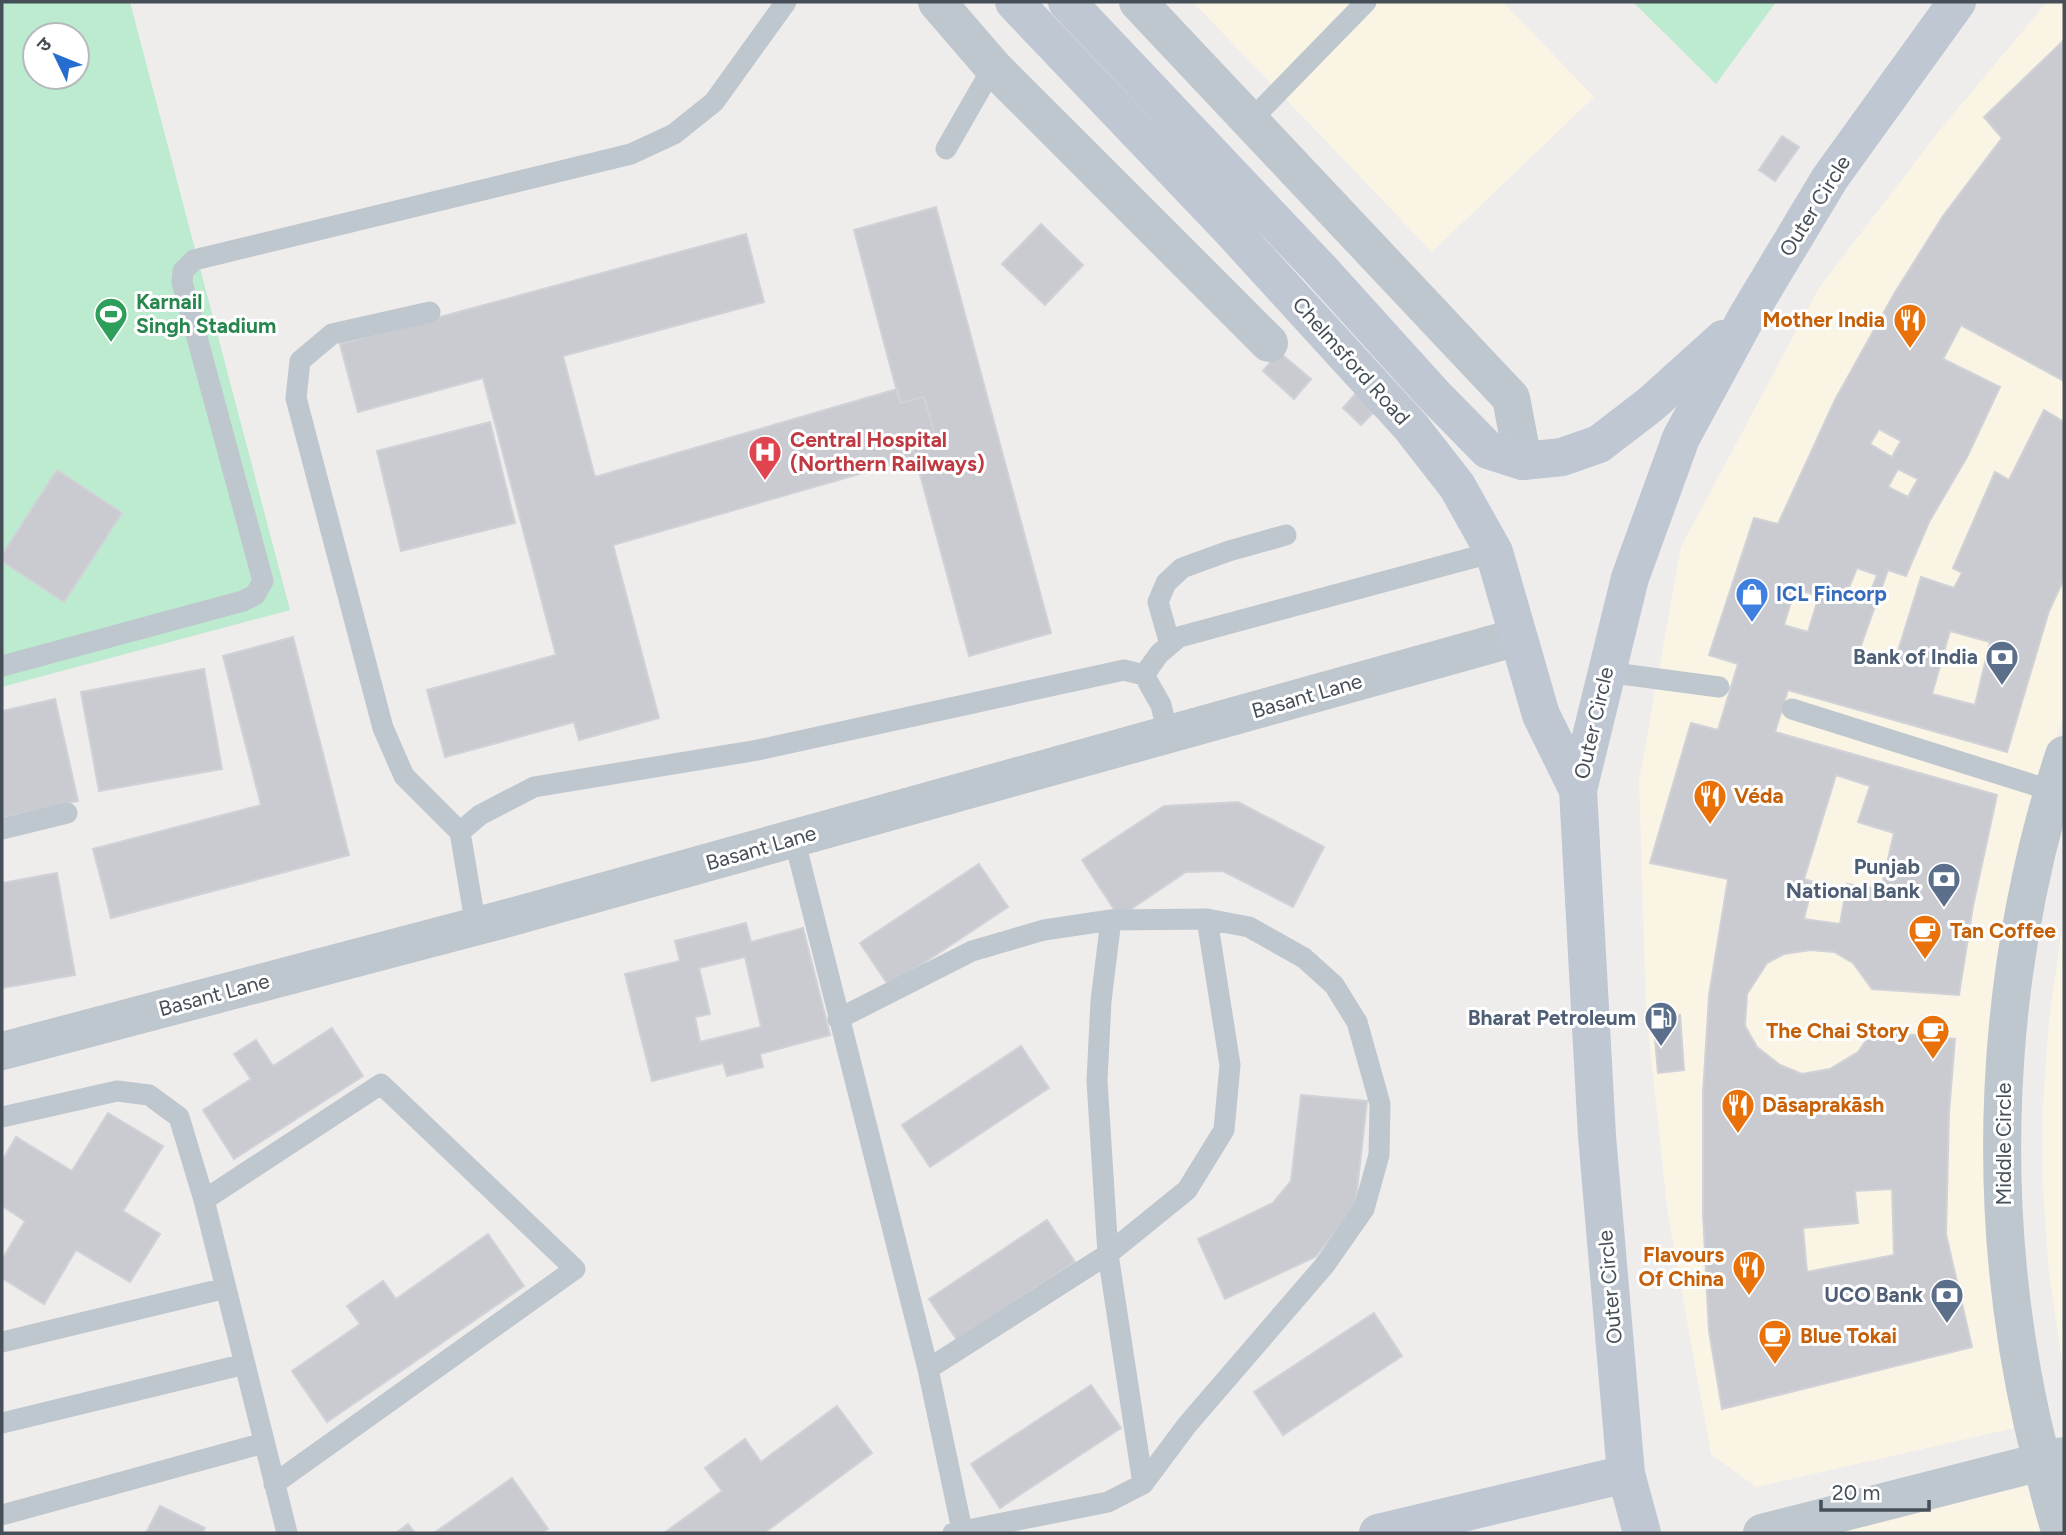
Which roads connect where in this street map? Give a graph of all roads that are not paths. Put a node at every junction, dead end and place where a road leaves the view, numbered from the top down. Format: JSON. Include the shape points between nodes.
{"nodes":[{"id":1,"x":786,"y":2,"type":"edge"},
{"id":2,"x":937,"y":2,"type":"edge"},
{"id":3,"x":1014,"y":2,"type":"edge"},
{"id":4,"x":1067,"y":2,"type":"edge"},
{"id":5,"x":1138,"y":2,"type":"edge"},
{"id":6,"x":1366,"y":2,"type":"edge"},
{"id":7,"x":1957,"y":2,"type":"edge"},
{"id":8,"x":993,"y":67,"type":"junction"},
{"id":9,"x":1250,"y":121,"type":"junction"},
{"id":10,"x":947,"y":149,"type":"dead end"},
{"id":11,"x":430,"y":312,"type":"dead end"},
{"id":12,"x":1746,"y":318,"type":"junction"},
{"id":13,"x":1269,"y":343,"type":"dead end"},
{"id":14,"x":1505,"y":455,"type":"junction"},
{"id":15,"x":1457,"y":486,"type":"junction"},
{"id":16,"x":1286,"y":535,"type":"dead end"},
{"id":17,"x":1494,"y":552,"type":"junction"},
{"id":18,"x":1518,"y":637,"type":"junction"},
{"id":19,"x":1170,"y":644,"type":"junction"},
{"id":20,"x":2,"y":666,"type":"edge"},
{"id":21,"x":1606,"y":672,"type":"junction"},
{"id":22,"x":1144,"y":675,"type":"junction"},
{"id":23,"x":1718,"y":687,"type":"dead end"},
{"id":24,"x":1792,"y":709,"type":"dead end"},
{"id":25,"x":1168,"y":734,"type":"junction"},
{"id":26,"x":2059,"y":773,"type":"edge"},
{"id":27,"x":1578,"y":790,"type":"junction"},
{"id":28,"x":67,"y":813,"type":"dead end"},
{"id":29,"x":2,"y":829,"type":"edge"},
{"id":30,"x":460,"y":832,"type":"junction"},
{"id":31,"x":794,"y":838,"type":"junction"},
{"id":32,"x":1207,"y":919,"type":"junction"},
{"id":33,"x":1111,"y":920,"type":"junction"},
{"id":34,"x":476,"y":926,"type":"junction"},
{"id":35,"x":838,"y":1019,"type":"junction"},
{"id":36,"x":2,"y":1051,"type":"edge"},
{"id":37,"x":2,"y":1117,"type":"edge"},
{"id":38,"x":204,"y":1200,"type":"junction"},
{"id":39,"x":1108,"y":1254,"type":"junction"},
{"id":40,"x":226,"y":1288,"type":"junction"},
{"id":41,"x":2,"y":1342,"type":"edge"},
{"id":42,"x":245,"y":1364,"type":"junction"},
{"id":43,"x":928,"y":1369,"type":"junction"},
{"id":44,"x":2,"y":1422,"type":"edge"},
{"id":45,"x":264,"y":1443,"type":"junction"},
{"id":46,"x":2053,"y":1459,"type":"edge"},
{"id":47,"x":1626,"y":1474,"type":"junction"},
{"id":48,"x":274,"y":1484,"type":"junction"},
{"id":49,"x":1143,"y":1484,"type":"junction"},
{"id":50,"x":2,"y":1515,"type":"edge"},
{"id":51,"x":957,"y":1532,"type":"edge"},
{"id":52,"x":287,"y":1533,"type":"edge"},
{"id":53,"x":1378,"y":1533,"type":"edge"},
{"id":54,"x":1642,"y":1533,"type":"edge"},
{"id":55,"x":1762,"y":1533,"type":"edge"},
{"id":56,"x":2061,"y":1533,"type":"edge"}],
"edges":[{"from":1,"to":20,"type":"lane","via":[[714,103],[674,134],[631,154],[194,260],[183,271],[181,282],[263,581],[255,595],[243,601]]},
{"from":2,"to":8,"type":"street"},
{"from":3,"to":15,"type":"main road","name":"Chelmsford Road","via":[[1232,230],[1411,427]]},
{"from":4,"to":14,"type":"main road","name":"Chelmsford Road","via":[[1433,394]]},
{"from":5,"to":9,"type":"street"},
{"from":6,"to":9,"type":"lane"},
{"from":7,"to":12,"type":"main road","name":"Outer Circle","via":[[1830,178]]},
{"from":8,"to":10,"type":"lane"},
{"from":8,"to":13,"type":"street"},
{"from":9,"to":14,"type":"street","via":[[1511,398]]},
{"from":11,"to":30,"type":"lane","via":[[332,334],[300,361],[296,398],[383,728],[404,776]]},
{"from":12,"to":14,"type":"main road","via":[[1600,444],[1562,457]]},
{"from":12,"to":21,"type":"main road","name":"Outer Circle","via":[[1681,438],[1630,578]]},
{"from":14,"to":15,"type":"main road"},
{"from":15,"to":17,"type":"main road","name":"Chelmsford Road"},
{"from":16,"to":19,"type":"lane","via":[[1182,568],[1166,583],[1158,602]]},
{"from":17,"to":18,"type":"main road","name":"Chelmsford Road"},
{"from":17,"to":19,"type":"lane","via":[[1179,637]]},
{"from":18,"to":25,"type":"street","name":"Basant Lane"},
{"from":18,"to":27,"type":"main road","name":"Chelmsford Road","via":[[1541,715]]},
{"from":19,"to":22,"type":"lane"},
{"from":21,"to":23,"type":"lane"},
{"from":21,"to":27,"type":"main road","name":"Outer Circle"},
{"from":22,"to":25,"type":"lane","via":[[1161,705]]},
{"from":22,"to":30,"type":"lane","via":[[1124,670],[758,750],[534,787],[480,815]]},
{"from":24,"to":26,"type":"lane"},
{"from":25,"to":31,"type":"street","name":"Basant Lane"},
{"from":26,"to":46,"type":"street","name":"Middle Circle","via":[[2032,871],[2017,953],[2002,1118],[2009,1284],[2020,1366]]},
{"from":27,"to":47,"type":"main road","name":"Outer Circle","via":[[1597,1136]]},
{"from":28,"to":29,"type":"lane"},
{"from":30,"to":34,"type":"lane"},
{"from":31,"to":34,"type":"street","name":"Basant Lane"},
{"from":31,"to":35,"type":"lane"},
{"from":32,"to":33,"type":"lane"},
{"from":32,"to":39,"type":"lane","via":[[1230,1065],[1224,1130],[1187,1190]]},
{"from":32,"to":49,"type":"lane","via":[[1249,927],[1304,958],[1334,985],[1357,1022],[1380,1104],[1379,1155],[1364,1209],[1324,1266],[1187,1425]]},
{"from":33,"to":35,"type":"lane","via":[[1044,930],[972,951]]},
{"from":33,"to":39,"type":"lane","via":[[1097,1081]]},
{"from":34,"to":36,"type":"street","name":"Basant Lane"},
{"from":35,"to":43,"type":"lane"},
{"from":37,"to":38,"type":"lane","via":[[117,1091],[149,1095],[179,1117]]},
{"from":38,"to":40,"type":"lane"},
{"from":38,"to":48,"type":"lane","via":[[381,1084],[575,1269]]},
{"from":39,"to":43,"type":"lane"},
{"from":39,"to":49,"type":"lane"},
{"from":40,"to":41,"type":"lane"},
{"from":40,"to":42,"type":"lane"},
{"from":42,"to":44,"type":"lane"},
{"from":42,"to":45,"type":"lane"},
{"from":43,"to":51,"type":"lane"},
{"from":45,"to":48,"type":"lane"},
{"from":45,"to":50,"type":"lane"},
{"from":46,"to":55,"type":"street"},
{"from":46,"to":56,"type":"street","name":"Middle Circle"},
{"from":47,"to":53,"type":"main road"},
{"from":47,"to":54,"type":"main road","name":"Outer Circle"},
{"from":48,"to":52,"type":"lane"},
{"from":49,"to":51,"type":"lane","via":[[1108,1502]]}]}
